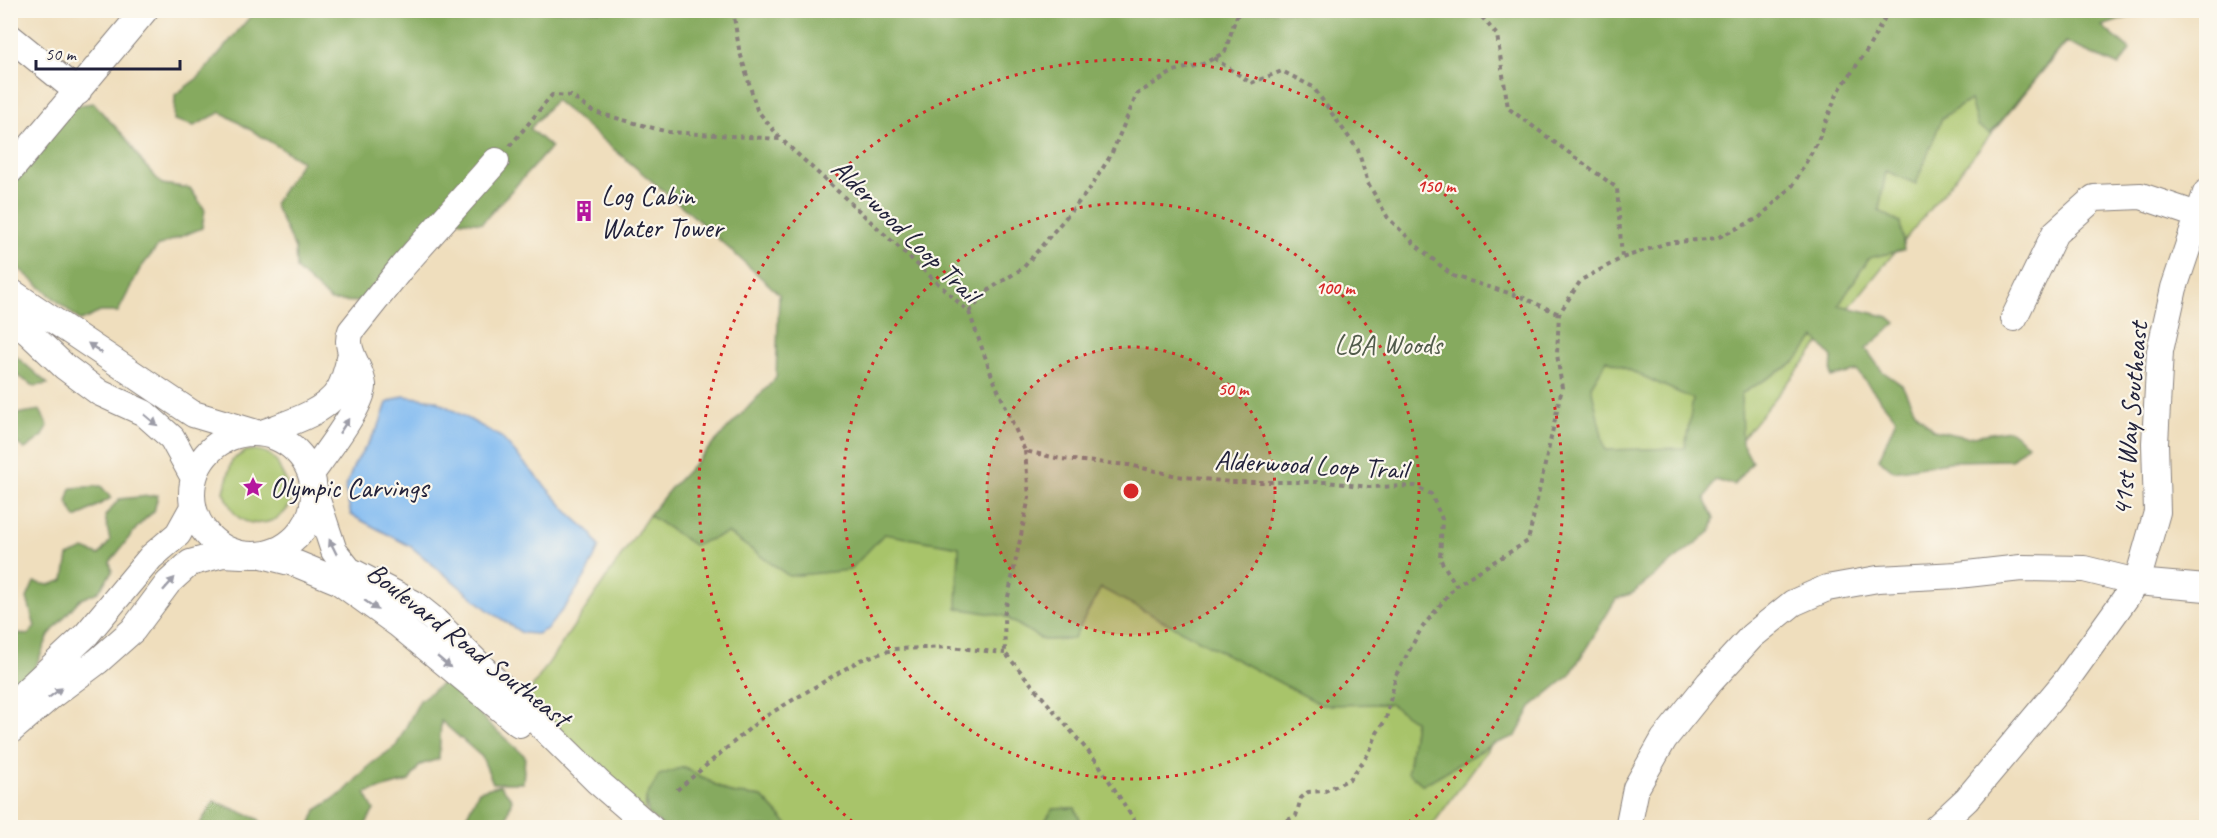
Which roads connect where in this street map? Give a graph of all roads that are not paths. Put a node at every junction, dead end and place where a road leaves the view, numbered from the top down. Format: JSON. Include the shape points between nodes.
{"nodes":[{"id":1,"x":145,"y":10,"type":"edge"},
{"id":2,"x":10,"y":37,"type":"edge"},
{"id":3,"x":78,"y":92,"type":"junction"},
{"id":4,"x":496,"y":161,"type":"road end"},
{"id":5,"x":10,"y":171,"type":"edge"},
{"id":6,"x":2204,"y":208,"type":"edge"},
{"id":7,"x":10,"y":291,"type":"edge"},
{"id":8,"x":10,"y":315,"type":"edge"},
{"id":9,"x":2014,"y":318,"type":"dead end"},
{"id":10,"x":351,"y":354,"type":"junction"},
{"id":11,"x":260,"y":433,"type":"junction"},
{"id":12,"x":194,"y":478,"type":"junction"},
{"id":13,"x":313,"y":484,"type":"junction"},
{"id":14,"x":193,"y":507,"type":"junction"},
{"id":15,"x":256,"y":555,"type":"junction"},
{"id":16,"x":2137,"y":582,"type":"junction"},
{"id":17,"x":2206,"y":588,"type":"edge"},
{"id":18,"x":10,"y":709,"type":"edge"},
{"id":19,"x":10,"y":731,"type":"edge"},
{"id":20,"x":598,"y":782,"type":"junction"},
{"id":21,"x":651,"y":828,"type":"edge"},
{"id":22,"x":1628,"y":828,"type":"edge"},
{"id":23,"x":1936,"y":828,"type":"edge"}],
"edges":[{"from":1,"to":3,"type":"street"},
{"from":2,"to":3,"type":"street"},
{"from":3,"to":5,"type":"street"},
{"from":4,"to":10,"type":"street","via":[[369,307],[348,338]]},
{"from":6,"to":9,"type":"street","via":[[2141,196],[2094,198],[2055,233]]},
{"from":6,"to":16,"type":"street","name":"41st Way Southeast","via":[[2174,288],[2160,351],[2155,443],[2157,512]]},
{"from":11,"to":7,"type":"street","one_way":true,"via":[[193,414]]},
{"from":8,"to":12,"type":"street","one_way":true,"via":[[65,367],[100,393],[144,413],[172,438]]},
{"from":10,"to":11,"type":"street","via":[[339,390],[323,406]]},
{"from":13,"to":10,"type":"street","one_way":true,"via":[[357,406],[363,385]]},
{"from":11,"to":12,"type":"street","via":[[238,434],[220,442],[206,454]]},
{"from":11,"to":13,"type":"street","via":[[284,441],[296,450],[305,461]]},
{"from":12,"to":14,"type":"street"},
{"from":13,"to":15,"type":"street","via":[[312,511],[305,527],[278,550]]},
{"from":20,"to":13,"type":"street","name":"Boulevard Road Southeast","one_way":true,"via":[[433,619],[413,603],[348,570],[334,551]]},
{"from":14,"to":15,"type":"street","via":[[200,526],[213,541],[231,552]]},
{"from":14,"to":18,"type":"street","via":[[178,534],[151,557],[86,634]]},
{"from":19,"to":15,"type":"street","one_way":true,"via":[[133,630],[168,583],[190,563],[223,554]]},
{"from":15,"to":20,"type":"street","name":"Boulevard Road Southeast","one_way":true,"via":[[297,564],[338,581],[399,625],[543,744]]},
{"from":16,"to":17,"type":"street"},
{"from":16,"to":22,"type":"street","via":[[2084,569],[2021,568],[1878,579],[1827,588],[1793,603],[1752,636],[1664,739],[1636,788]]},
{"from":16,"to":23,"type":"street","name":"41st Way Southeast","via":[[2065,682],[1967,800]]},
{"from":20,"to":21,"type":"street","name":"Boulevard Road Southeast"}]}
